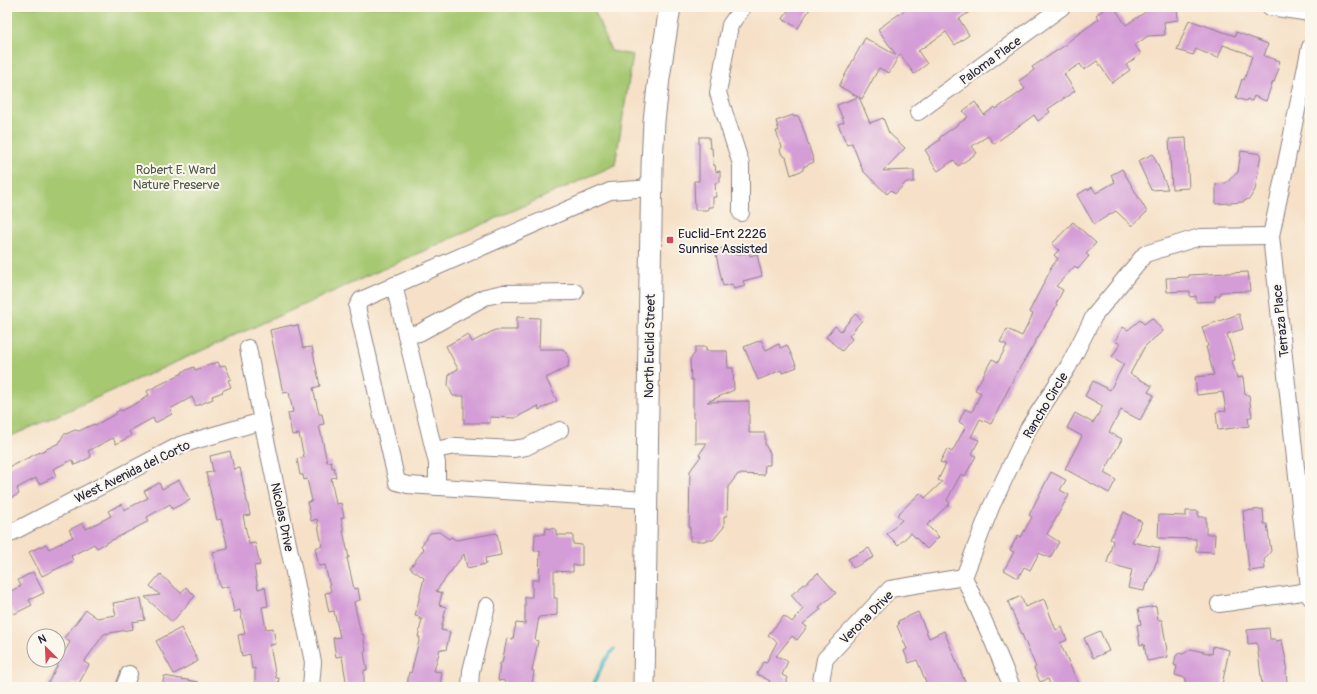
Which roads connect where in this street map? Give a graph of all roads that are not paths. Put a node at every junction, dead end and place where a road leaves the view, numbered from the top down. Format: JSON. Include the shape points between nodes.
{"nodes":[{"id":1,"x":670,"y":7,"type":"edge"},
{"id":2,"x":743,"y":7,"type":"edge"},
{"id":3,"x":1062,"y":7,"type":"edge"},
{"id":4,"x":1270,"y":7,"type":"edge"},
{"id":5,"x":1310,"y":12,"type":"edge"},
{"id":6,"x":1310,"y":47,"type":"edge"},
{"id":7,"x":918,"y":112,"type":"dead end"},
{"id":8,"x":651,"y":188,"type":"junction"},
{"id":9,"x":741,"y":213,"type":"dead end"},
{"id":10,"x":1271,"y":236,"type":"junction"},
{"id":11,"x":394,"y":286,"type":"junction"},
{"id":12,"x":575,"y":292,"type":"dead end"},
{"id":13,"x":406,"y":335,"type":"junction"},
{"id":14,"x":248,"y":348,"type":"dead end"},
{"id":15,"x":262,"y":421,"type":"junction"},
{"id":16,"x":560,"y":430,"type":"dead end"},
{"id":17,"x":434,"y":450,"type":"junction"},
{"id":18,"x":437,"y":487,"type":"junction"},
{"id":19,"x":647,"y":500,"type":"junction"},
{"id":20,"x":7,"y":535,"type":"edge"},
{"id":21,"x":964,"y":577,"type":"junction"},
{"id":22,"x":1309,"y":594,"type":"edge"},
{"id":23,"x":1219,"y":604,"type":"dead end"},
{"id":24,"x":487,"y":606,"type":"dead end"},
{"id":25,"x":311,"y":687,"type":"edge"},
{"id":26,"x":470,"y":687,"type":"edge"},
{"id":27,"x":644,"y":687,"type":"edge"},
{"id":28,"x":820,"y":687,"type":"edge"},
{"id":29,"x":1012,"y":687,"type":"edge"}],
"edges":[{"from":1,"to":8,"type":"main road","name":"North Euclid Street","via":[[654,121]]},
{"from":2,"to":9,"type":"street","via":[[730,25],[718,93],[741,164]]},
{"from":3,"to":7,"type":"street","name":"Paloma Place"},
{"from":4,"to":5,"type":"street"},
{"from":6,"to":10,"type":"street","name":"Terraza Place"},
{"from":8,"to":11,"type":"street","via":[[610,191]]},
{"from":8,"to":19,"type":"main road","name":"North Euclid Street"},
{"from":10,"to":21,"type":"street","name":"Rancho Circle","via":[[1200,237],[1145,254],[1094,316],[1068,367],[1030,428],[990,507]]},
{"from":10,"to":22,"type":"street","name":"Terraza Place"},
{"from":11,"to":13,"type":"street"},
{"from":11,"to":18,"type":"street","via":[[361,300],[357,307],[358,315],[397,482]]},
{"from":12,"to":13,"type":"street","via":[[503,293],[485,297],[419,333]]},
{"from":13,"to":17,"type":"street"},
{"from":14,"to":15,"type":"street","name":"Nicolas Drive"},
{"from":15,"to":20,"type":"street","name":"West Avenida del Corto","via":[[180,445]]},
{"from":15,"to":25,"type":"street","name":"Nicolas Drive","via":[[313,662]]},
{"from":16,"to":17,"type":"street","via":[[526,447],[513,449],[456,446]]},
{"from":17,"to":18,"type":"street"},
{"from":18,"to":19,"type":"street"},
{"from":19,"to":27,"type":"main road","name":"North Euclid Street"},
{"from":21,"to":28,"type":"street","name":"Verona Drive","via":[[890,589],[825,659]]},
{"from":21,"to":29,"type":"street"},
{"from":22,"to":23,"type":"street"},
{"from":24,"to":26,"type":"street"}]}
